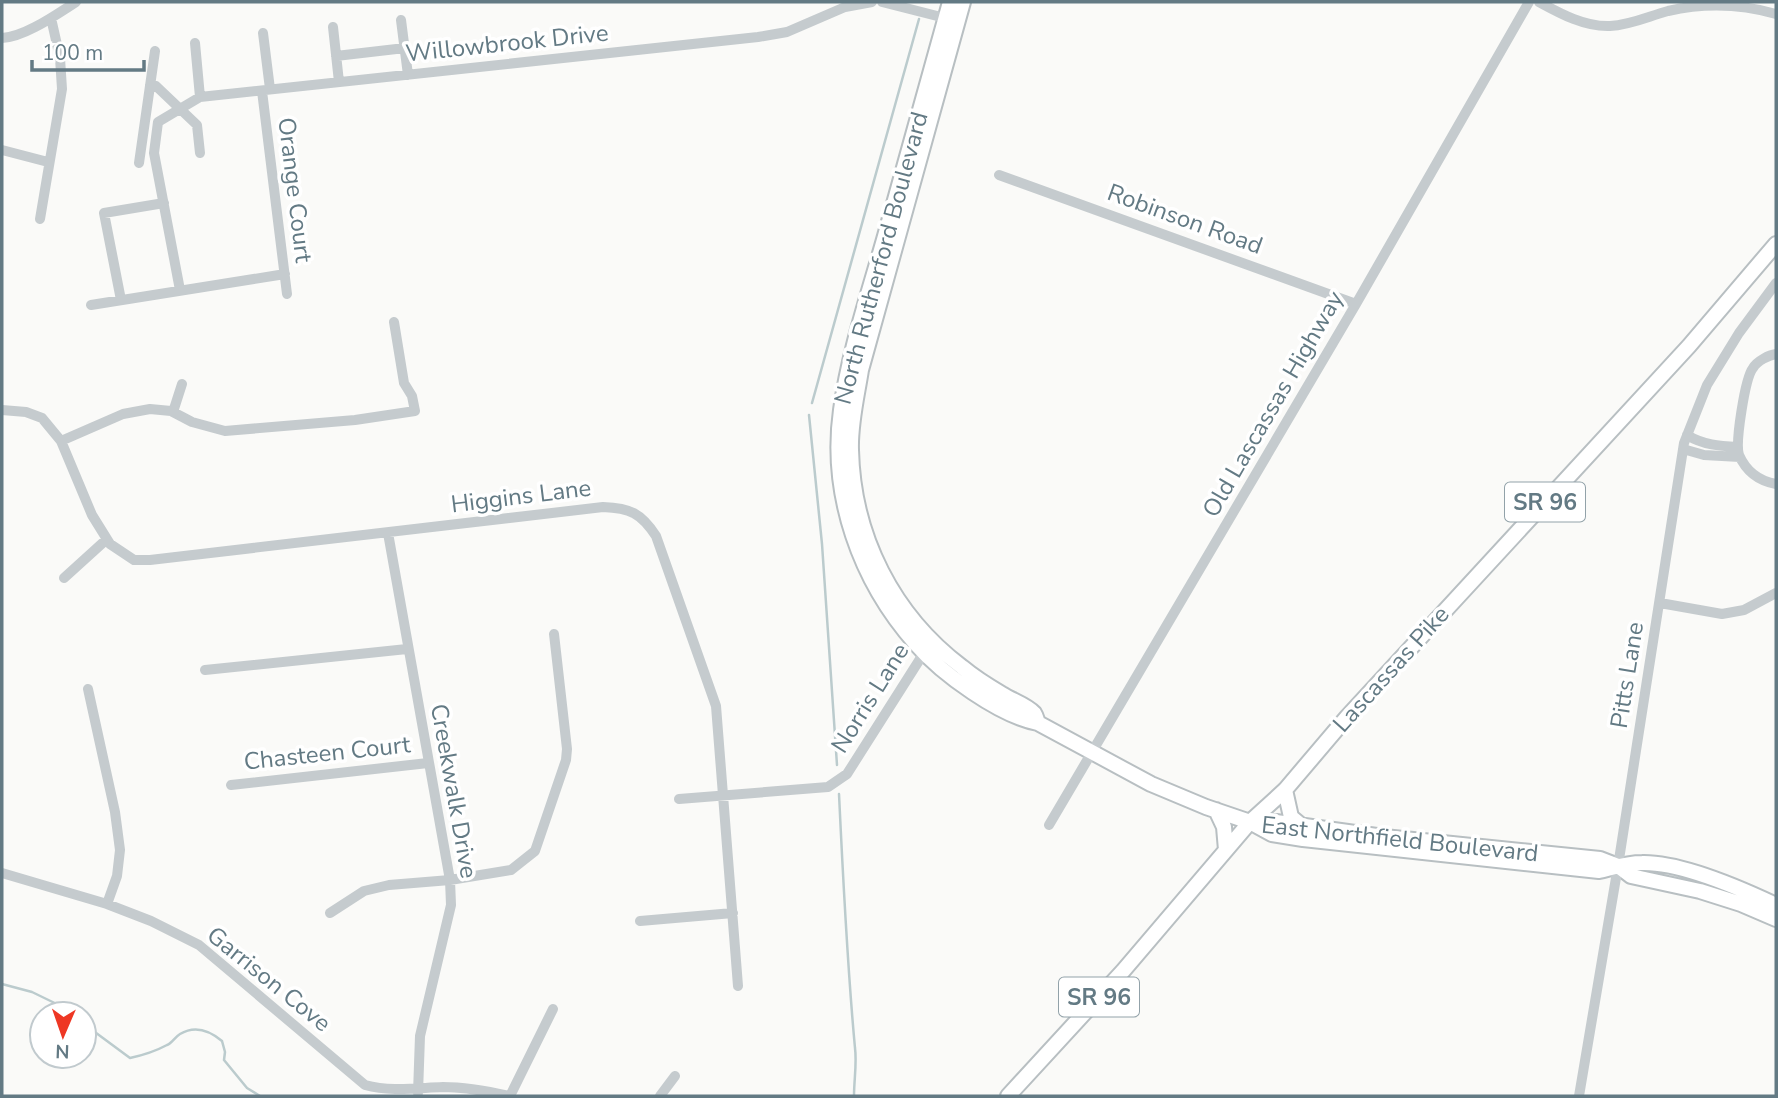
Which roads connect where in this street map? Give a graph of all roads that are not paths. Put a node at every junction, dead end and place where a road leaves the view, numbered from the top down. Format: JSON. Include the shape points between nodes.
{"nodes":[{"id":1,"x":76,"y":2,"type":"edge"},
{"id":2,"x":872,"y":2,"type":"edge"},
{"id":3,"x":882,"y":2,"type":"edge"},
{"id":4,"x":950,"y":2,"type":"edge"},
{"id":5,"x":963,"y":2,"type":"edge"},
{"id":6,"x":1529,"y":2,"type":"edge"},
{"id":7,"x":1539,"y":2,"type":"edge"},
{"id":8,"x":1776,"y":14,"type":"edge"},
{"id":9,"x":51,"y":18,"type":"junction"},
{"id":10,"x":945,"y":18,"type":"junction"},
{"id":11,"x":401,"y":20,"type":"dead end"},
{"id":12,"x":333,"y":27,"type":"dead end"},
{"id":13,"x":263,"y":33,"type":"dead end"},
{"id":14,"x":2,"y":38,"type":"edge"},
{"id":15,"x":195,"y":43,"type":"dead end"},
{"id":16,"x":405,"y":48,"type":"junction"},
{"id":17,"x":155,"y":51,"type":"dead end"},
{"id":18,"x":336,"y":56,"type":"junction"},
{"id":19,"x":408,"y":75,"type":"junction"},
{"id":20,"x":339,"y":82,"type":"junction"},
{"id":21,"x":150,"y":85,"type":"junction"},
{"id":22,"x":266,"y":90,"type":"junction"},
{"id":23,"x":201,"y":97,"type":"junction"},
{"id":24,"x":178,"y":108,"type":"junction"},
{"id":25,"x":2,"y":150,"type":"edge"},
{"id":26,"x":200,"y":153,"type":"dead end"},
{"id":27,"x":48,"y":162,"type":"junction"},
{"id":28,"x":139,"y":163,"type":"dead end"},
{"id":29,"x":999,"y":175,"type":"dead end"},
{"id":30,"x":164,"y":203,"type":"junction"},
{"id":31,"x":40,"y":219,"type":"dead end"},
{"id":32,"x":1776,"y":244,"type":"edge"},
{"id":33,"x":285,"y":274,"type":"junction"},
{"id":34,"x":1776,"y":283,"type":"edge"},
{"id":35,"x":180,"y":290,"type":"junction"},
{"id":36,"x":287,"y":294,"type":"dead end"},
{"id":37,"x":121,"y":300,"type":"junction"},
{"id":38,"x":90,"y":304,"type":"dead end"},
{"id":39,"x":1356,"y":304,"type":"junction"},
{"id":40,"x":394,"y":322,"type":"dead end"},
{"id":41,"x":1776,"y":354,"type":"edge"},
{"id":42,"x":182,"y":384,"type":"dead end"},
{"id":43,"x":2,"y":410,"type":"edge"},
{"id":44,"x":173,"y":412,"type":"junction"},
{"id":45,"x":1687,"y":435,"type":"junction"},
{"id":46,"x":61,"y":441,"type":"junction"},
{"id":47,"x":1683,"y":449,"type":"junction"},
{"id":48,"x":1739,"y":452,"type":"junction"},
{"id":49,"x":1776,"y":484,"type":"edge"},
{"id":50,"x":388,"y":533,"type":"junction"},
{"id":51,"x":107,"y":539,"type":"junction"},
{"id":52,"x":64,"y":578,"type":"dead end"},
{"id":53,"x":1776,"y":593,"type":"edge"},
{"id":54,"x":1660,"y":603,"type":"junction"},
{"id":55,"x":554,"y":634,"type":"dead end"},
{"id":56,"x":928,"y":647,"type":"junction"},
{"id":57,"x":407,"y":649,"type":"junction"},
{"id":58,"x":205,"y":670,"type":"dead end"},
{"id":59,"x":88,"y":689,"type":"dead end"},
{"id":60,"x":1093,"y":753,"type":"junction"},
{"id":61,"x":428,"y":763,"type":"junction"},
{"id":62,"x":231,"y":785,"type":"dead end"},
{"id":63,"x":1285,"y":790,"type":"junction"},
{"id":64,"x":724,"y":796,"type":"junction"},
{"id":65,"x":679,"y":799,"type":"dead end"},
{"id":66,"x":1216,"y":810,"type":"junction"},
{"id":67,"x":1250,"y":822,"type":"junction"},
{"id":68,"x":1049,"y":825,"type":"dead end"},
{"id":69,"x":1304,"y":827,"type":"junction"},
{"id":70,"x":1226,"y":850,"type":"junction"},
{"id":71,"x":1501,"y":855,"type":"junction"},
{"id":72,"x":1618,"y":866,"type":"junction"},
{"id":73,"x":2,"y":873,"type":"edge"},
{"id":74,"x":450,"y":880,"type":"junction"},
{"id":75,"x":107,"y":905,"type":"junction"},
{"id":76,"x":1776,"y":905,"type":"edge"},
{"id":77,"x":330,"y":913,"type":"dead end"},
{"id":78,"x":733,"y":913,"type":"junction"},
{"id":79,"x":1776,"y":919,"type":"edge"},
{"id":80,"x":640,"y":921,"type":"dead end"},
{"id":81,"x":738,"y":986,"type":"dead end"},
{"id":82,"x":553,"y":1009,"type":"dead end"},
{"id":83,"x":675,"y":1076,"type":"dead end"},
{"id":84,"x":418,"y":1093,"type":"edge"},
{"id":85,"x":509,"y":1096,"type":"edge"},
{"id":86,"x":660,"y":1096,"type":"edge"},
{"id":87,"x":1008,"y":1096,"type":"edge"},
{"id":88,"x":1579,"y":1096,"type":"edge"}],
"edges":[{"from":1,"to":9,"type":"street"},
{"from":2,"to":19,"type":"street","name":"Willowbrook Drive","via":[[845,7],[787,32],[758,37]]},
{"from":3,"to":10,"type":"street"},
{"from":4,"to":10,"type":"main road","name":"North Rutherford Boulevard"},
{"from":5,"to":56,"type":"main road","name":"North Rutherford Boulevard","via":[[861,370],[851,448],[861,522],[886,583]]},
{"from":6,"to":39,"type":"street","name":"Old Lascassas Highway"},
{"from":7,"to":8,"type":"street","via":[[1580,22],[1609,26],[1698,6],[1728,5]]},
{"from":9,"to":14,"type":"street"},
{"from":9,"to":27,"type":"street","via":[[62,89]]},
{"from":10,"to":56,"type":"main road","name":"North Rutherford Boulevard","via":[[850,365],[838,446],[841,486],[863,565],[882,600]]},
{"from":11,"to":16,"type":"street"},
{"from":12,"to":18,"type":"street"},
{"from":13,"to":22,"type":"street","name":"Orange Court"},
{"from":15,"to":23,"type":"street"},
{"from":16,"to":18,"type":"street"},
{"from":16,"to":19,"type":"street"},
{"from":17,"to":21,"type":"street"},
{"from":18,"to":20,"type":"street"},
{"from":19,"to":20,"type":"street","name":"Willowbrook Drive"},
{"from":20,"to":22,"type":"street","name":"Willowbrook Drive"},
{"from":21,"to":24,"type":"street"},
{"from":21,"to":28,"type":"street"},
{"from":22,"to":23,"type":"street","name":"Willowbrook Drive"},
{"from":22,"to":33,"type":"street","name":"Orange Court"},
{"from":23,"to":24,"type":"street","name":"Willowbrook Drive"},
{"from":24,"to":26,"type":"street","via":[[197,125]]},
{"from":24,"to":30,"type":"street","name":"Willowbrook Drive","via":[[158,122],[156,131],[154,153]]},
{"from":25,"to":27,"type":"street"},
{"from":27,"to":31,"type":"street"},
{"from":29,"to":39,"type":"street","name":"Robinson Road"},
{"from":30,"to":35,"type":"street"},
{"from":30,"to":37,"type":"street","via":[[104,213]]},
{"from":32,"to":63,"type":"main road","name":"Lascassas Pike","number":"SR 96","via":[[1689,346]]},
{"from":33,"to":35,"type":"street"},
{"from":33,"to":36,"type":"street","name":"Orange Court"},
{"from":34,"to":45,"type":"street","name":"Pitts Lane","via":[[1707,385]]},
{"from":35,"to":37,"type":"street"},
{"from":37,"to":38,"type":"street"},
{"from":39,"to":60,"type":"street","name":"Old Lascassas Highway"},
{"from":40,"to":44,"type":"street","via":[[404,383],[415,411],[225,431]]},
{"from":41,"to":48,"type":"street","via":[[1753,367],[1744,392]]},
{"from":42,"to":44,"type":"street"},
{"from":43,"to":46,"type":"street","name":"Higgins Lane","via":[[42,418]]},
{"from":44,"to":46,"type":"street","via":[[150,409],[122,414]]},
{"from":45,"to":47,"type":"street","name":"Pitts Lane"},
{"from":45,"to":48,"type":"street"},
{"from":46,"to":51,"type":"street","name":"Higgins Lane"},
{"from":47,"to":48,"type":"street","via":[[1704,455]]},
{"from":47,"to":54,"type":"street","name":"Pitts Lane"},
{"from":48,"to":49,"type":"street","via":[[1750,472]]},
{"from":50,"to":51,"type":"street","name":"Higgins Lane","via":[[150,560],[134,560]]},
{"from":50,"to":57,"type":"street","name":"Creekwalk Drive"},
{"from":50,"to":64,"type":"street","name":"Higgins Lane","via":[[603,507],[625,508],[645,520],[656,536],[716,706]]},
{"from":51,"to":52,"type":"street"},
{"from":53,"to":54,"type":"street","via":[[1744,610],[1722,614]]},
{"from":54,"to":72,"type":"street","name":"Pitts Lane"},
{"from":55,"to":74,"type":"street","via":[[567,749],[535,851],[511,870]]},
{"from":56,"to":60,"type":"main road","name":"North Rutherford Boulevard","via":[[961,684],[1022,720],[1038,723]]},
{"from":56,"to":64,"type":"street","name":"Norris Lane","via":[[842,778],[828,788]]},
{"from":57,"to":58,"type":"street"},
{"from":57,"to":61,"type":"street","name":"Creekwalk Drive"},
{"from":59,"to":75,"type":"street","via":[[120,850]]},
{"from":60,"to":66,"type":"main road","name":"North Rutherford Boulevard","via":[[1151,784]]},
{"from":60,"to":68,"type":"street","name":"Old Lascassas Highway"},
{"from":61,"to":62,"type":"street","name":"Chasteen Court"},
{"from":61,"to":74,"type":"street","name":"Creekwalk Drive"},
{"from":63,"to":67,"type":"main road","name":"Lascassas Pike","number":"SR 96"},
{"from":63,"to":69,"type":"main road","via":[[1291,817]]},
{"from":64,"to":65,"type":"street","name":"Norris Lane"},
{"from":64,"to":78,"type":"street","name":"Higgins Lane"},
{"from":66,"to":67,"type":"main road","name":"North Rutherford Boulevard"},
{"from":66,"to":70,"type":"main road","via":[[1224,827]]},
{"from":67,"to":69,"type":"main road","name":"East Northfield Boulevard"},
{"from":67,"to":70,"type":"main road","name":"Lascassas Pike","number":"SR 96"},
{"from":67,"to":71,"type":"main road","name":"East Northfield Boulevard","via":[[1272,834],[1303,839]]},
{"from":69,"to":71,"type":"main road","name":"East Northfield Boulevard"},
{"from":70,"to":87,"type":"main road","name":"Lascassas Pike","number":"SR 96"},
{"from":71,"to":72,"type":"main road","name":"East Northfield Boulevard","via":[[1600,859]]},
{"from":72,"to":76,"type":"main road","name":"East Northfield Boulevard","via":[[1642,863],[1687,870]]},
{"from":72,"to":79,"type":"main road","name":"East Northfield Boulevard","via":[[1631,876],[1700,891]]},
{"from":72,"to":88,"type":"street","name":"Pitts Lane"},
{"from":73,"to":75,"type":"street","name":"Garrison Cove"},
{"from":74,"to":77,"type":"street","via":[[364,891]]},
{"from":74,"to":84,"type":"street","name":"Creekwalk Drive","via":[[451,905],[420,1036]]},
{"from":75,"to":84,"type":"street","name":"Garrison Cove","via":[[199,945],[365,1085]]},
{"from":78,"to":80,"type":"street"},
{"from":78,"to":81,"type":"street","name":"Higgins Lane"},
{"from":82,"to":85,"type":"street"},
{"from":83,"to":86,"type":"street"},
{"from":84,"to":85,"type":"street","name":"Garrison Cove","via":[[444,1087]]}]}
